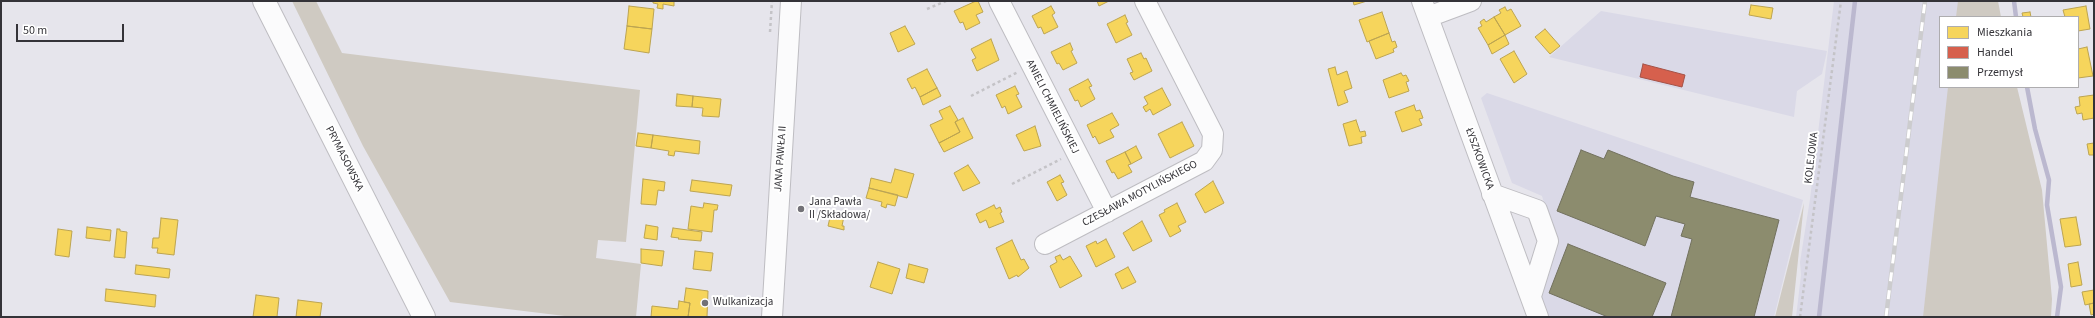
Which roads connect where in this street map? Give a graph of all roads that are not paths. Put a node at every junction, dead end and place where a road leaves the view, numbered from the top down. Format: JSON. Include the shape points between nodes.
{"nodes":[{"id":1,"x":264,"y":1,"type":"edge"},
{"id":2,"x":791,"y":1,"type":"edge"},
{"id":3,"x":999,"y":1,"type":"edge"},
{"id":4,"x":1145,"y":1,"type":"edge"},
{"id":5,"x":1471,"y":1,"type":"edge"},
{"id":6,"x":1425,"y":9,"type":"edge"},
{"id":7,"x":1492,"y":194,"type":"junction"},
{"id":8,"x":1107,"y":212,"type":"junction"},
{"id":9,"x":1045,"y":244,"type":"dead end"},
{"id":10,"x":1531,"y":296,"type":"junction"},
{"id":11,"x":424,"y":317,"type":"edge"},
{"id":12,"x":772,"y":317,"type":"edge"},
{"id":13,"x":1538,"y":317,"type":"edge"}],
"edges":[{"from":1,"to":11,"type":"main road","name":"PRYMASOWSKA"},
{"from":2,"to":12,"type":"street","name":"JANA PAWŁA II"},
{"from":3,"to":8,"type":"street","name":"ANIELI CHMIELIŃSKIEJ"},
{"from":4,"to":8,"type":"street","name":"CZESŁAWA MOTYLIŃSKIEGO","via":[[1213,134],[1212,150],[1204,161]]},
{"from":5,"to":6,"type":"street"},
{"from":6,"to":7,"type":"street","name":"ŁYSZKOWICKA"},
{"from":7,"to":10,"type":"street","name":"ŁYSZKOWICKA"},
{"from":7,"to":10,"type":"street","via":[[1537,210],[1548,241]]},
{"from":8,"to":9,"type":"street","name":"CZESŁAWA MOTYLIŃSKIEGO"},
{"from":10,"to":13,"type":"street","name":"ŁYSZKOWICKA"}]}
